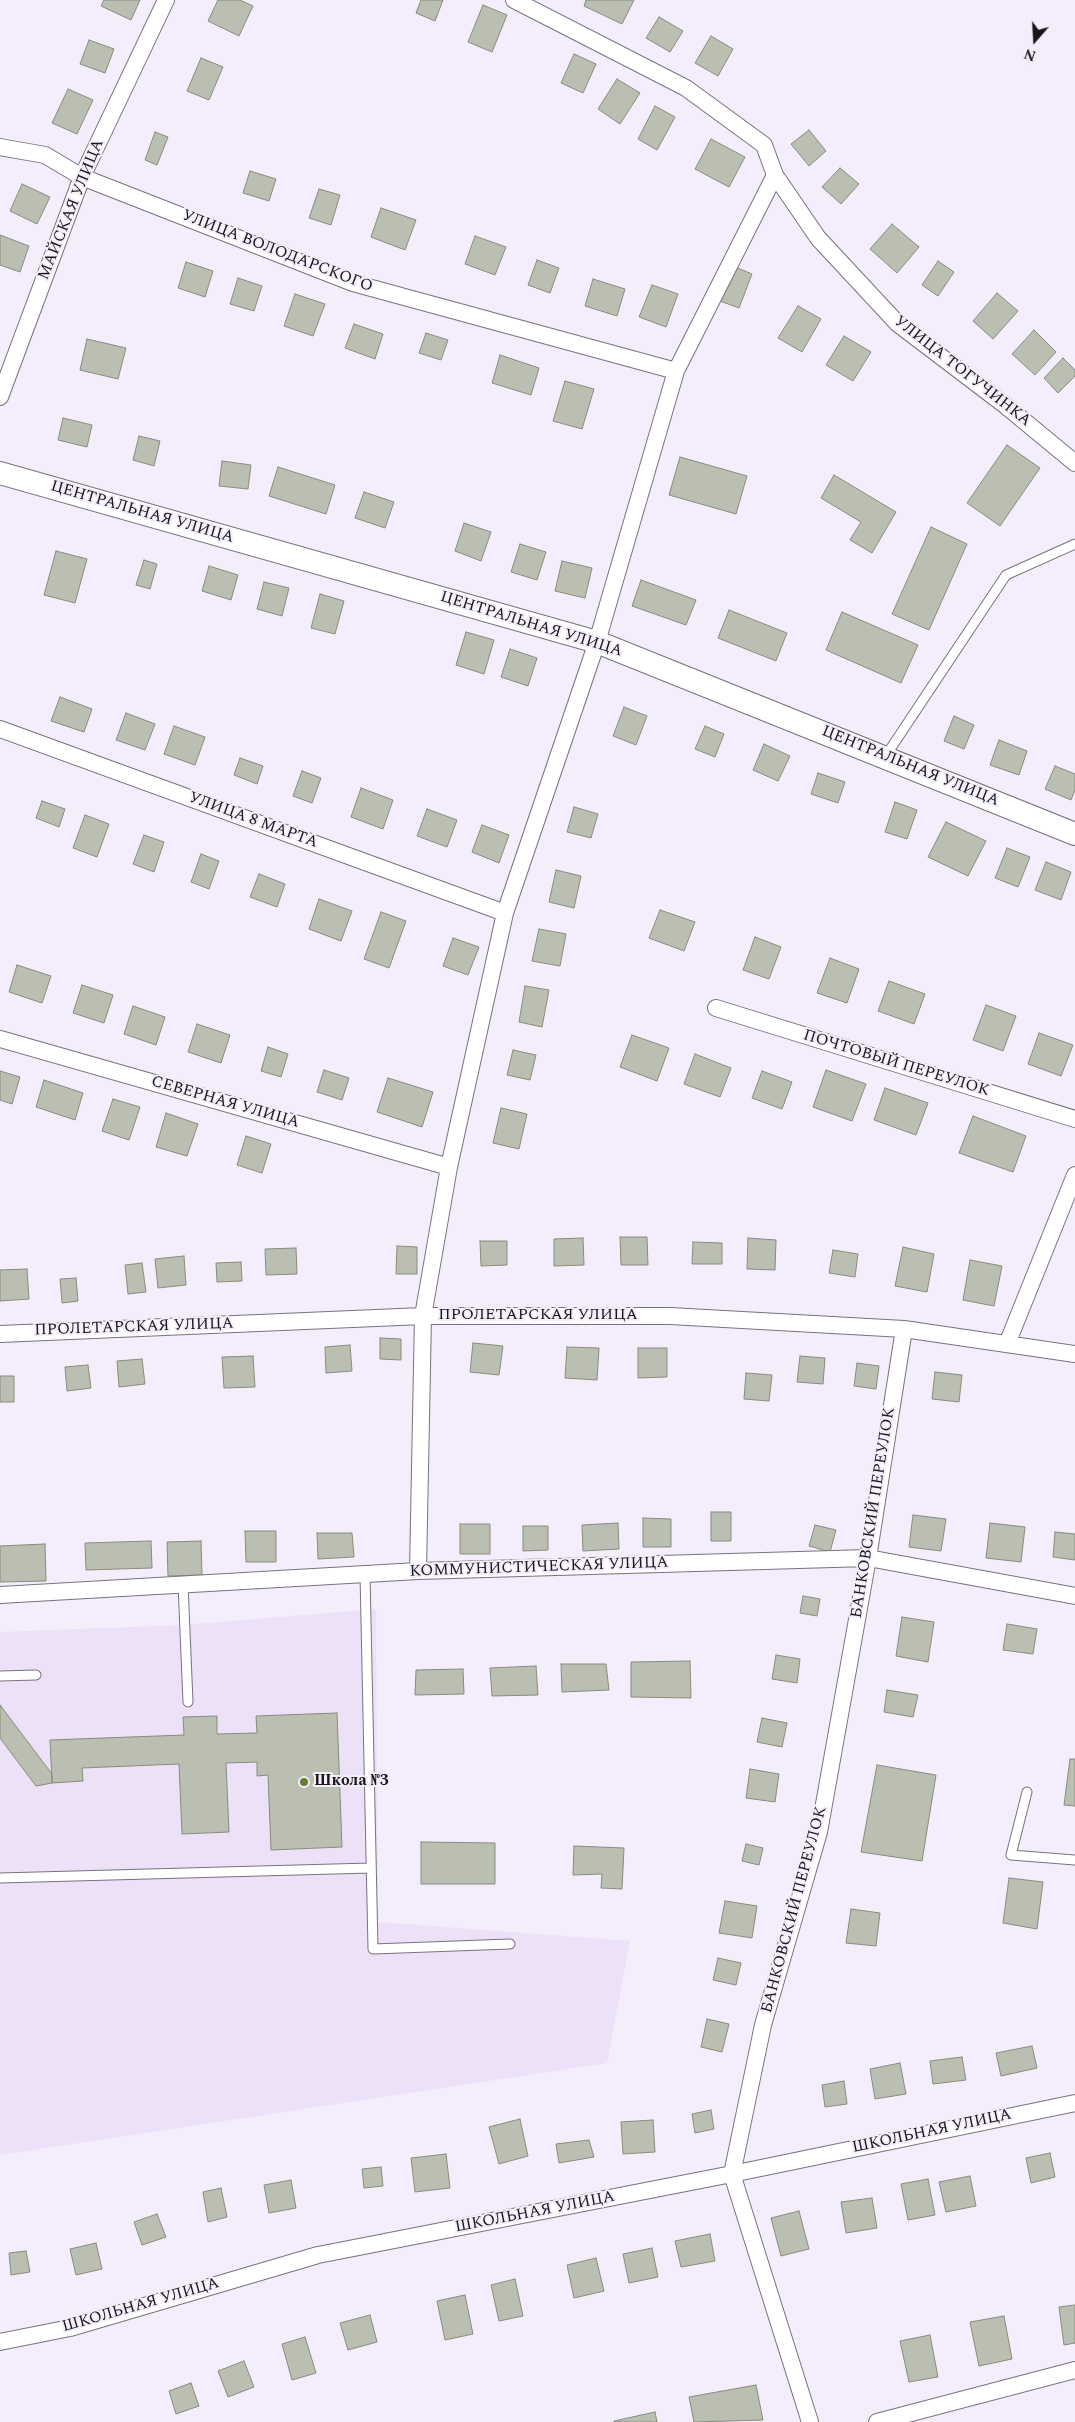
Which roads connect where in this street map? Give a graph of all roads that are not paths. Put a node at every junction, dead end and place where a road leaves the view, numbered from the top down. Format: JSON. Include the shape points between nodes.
{"nodes":[{"id":1,"x":166,"y":0,"type":"edge"},
{"id":2,"x":514,"y":0,"type":"edge"},
{"id":3,"x":0,"y":147,"type":"edge"},
{"id":4,"x":775,"y":175,"type":"junction"},
{"id":5,"x":82,"y":177,"type":"junction"},
{"id":6,"x":676,"y":371,"type":"junction"},
{"id":7,"x":0,"y":397,"type":"edge"},
{"id":8,"x":1075,"y":462,"type":"edge"},
{"id":9,"x":0,"y":473,"type":"edge"},
{"id":10,"x":1075,"y":544,"type":"edge"},
{"id":11,"x":597,"y":642,"type":"junction"},
{"id":12,"x":0,"y":729,"type":"edge"},
{"id":13,"x":885,"y":757,"type":"junction"},
{"id":14,"x":1075,"y":834,"type":"edge"},
{"id":15,"x":505,"y":913,"type":"junction"},
{"id":16,"x":716,"y":1008,"type":"dead end"},
{"id":17,"x":0,"y":1039,"type":"edge"},
{"id":18,"x":1075,"y":1119,"type":"edge"},
{"id":19,"x":449,"y":1167,"type":"junction"},
{"id":20,"x":1075,"y":1175,"type":"edge"},
{"id":21,"x":423,"y":1316,"type":"junction"},
{"id":22,"x":904,"y":1329,"type":"junction"},
{"id":23,"x":0,"y":1334,"type":"edge"},
{"id":24,"x":1007,"y":1344,"type":"junction"},
{"id":25,"x":1075,"y":1354,"type":"edge"},
{"id":26,"x":868,"y":1558,"type":"junction"},
{"id":27,"x":418,"y":1571,"type":"junction"},
{"id":28,"x":365,"y":1574,"type":"junction"},
{"id":29,"x":183,"y":1584,"type":"junction"},
{"id":30,"x":0,"y":1595,"type":"edge"},
{"id":31,"x":1075,"y":1596,"type":"edge"},
{"id":32,"x":36,"y":1675,"type":"dead end"},
{"id":33,"x":0,"y":1676,"type":"edge"},
{"id":34,"x":188,"y":1702,"type":"dead end"},
{"id":35,"x":1027,"y":1792,"type":"dead end"},
{"id":36,"x":1075,"y":1860,"type":"edge"},
{"id":37,"x":371,"y":1868,"type":"junction"},
{"id":38,"x":0,"y":1878,"type":"edge"},
{"id":39,"x":510,"y":1944,"type":"dead end"},
{"id":40,"x":1075,"y":2103,"type":"edge"},
{"id":41,"x":732,"y":2174,"type":"junction"},
{"id":42,"x":0,"y":2342,"type":"edge"},
{"id":43,"x":1075,"y":2370,"type":"edge"},
{"id":44,"x":888,"y":2421,"type":"edge"},
{"id":45,"x":810,"y":2422,"type":"edge"}],
"edges":[{"from":1,"to":5,"type":"street","name":"МАЙСКАЯ УЛИЦА"},
{"from":2,"to":4,"type":"street","name":"УЛИЦА ТОГУЧИНКА","via":[[686,88],[764,145]]},
{"from":3,"to":5,"type":"street","name":"УЛИЦА ВОЛОДАРСКОГО","via":[[45,155]]},
{"from":4,"to":6,"type":"street"},
{"from":4,"to":8,"type":"street","name":"УЛИЦА ТОГУЧИНКА","via":[[818,238],[898,324]]},
{"from":5,"to":6,"type":"street","name":"УЛИЦА ВОЛОДАРСКОГО","via":[[353,283]]},
{"from":5,"to":7,"type":"street","name":"МАЙСКАЯ УЛИЦА"},
{"from":6,"to":11,"type":"street"},
{"from":9,"to":11,"type":"main road","name":"ЦЕНТРАЛЬНАЯ УЛИЦА"},
{"from":10,"to":13,"type":"lane","via":[[1006,575]]},
{"from":11,"to":13,"type":"main road","name":"ЦЕНТРАЛЬНАЯ УЛИЦА"},
{"from":11,"to":15,"type":"street"},
{"from":12,"to":15,"type":"street","name":"УЛИЦА 8 МАРТА"},
{"from":13,"to":14,"type":"main road","name":"ЦЕНТРАЛЬНАЯ УЛИЦА"},
{"from":15,"to":19,"type":"street"},
{"from":16,"to":18,"type":"street","name":"ПОЧТОВЫЙ ПЕРЕУЛОК"},
{"from":17,"to":19,"type":"street","name":"СЕВЕРНАЯ УЛИЦА"},
{"from":19,"to":21,"type":"street"},
{"from":20,"to":24,"type":"street"},
{"from":21,"to":22,"type":"street","name":"ПРОЛЕТАРСКАЯ УЛИЦА","via":[[670,1316]]},
{"from":21,"to":23,"type":"street","name":"ПРОЛЕТАРСКАЯ УЛИЦА"},
{"from":21,"to":27,"type":"street"},
{"from":22,"to":24,"type":"street","name":"ПРОЛЕТАРСКАЯ УЛИЦА"},
{"from":22,"to":26,"type":"street","name":"БАНКОВСКИЙ ПЕРЕУЛОК"},
{"from":24,"to":25,"type":"street","name":"ПРОЛЕТАРСКАЯ УЛИЦА"},
{"from":26,"to":27,"type":"street","name":"КОММУНИСТИЧЕСКАЯ УЛИЦА"},
{"from":26,"to":31,"type":"street","name":"КОММУНИСТИЧЕСКАЯ УЛИЦА"},
{"from":26,"to":41,"type":"street","name":"БАНКОВСКИЙ ПЕРЕУЛОК","via":[[819,1832],[763,2025]]},
{"from":27,"to":28,"type":"street","name":"КОММУНИСТИЧЕСКАЯ УЛИЦА"},
{"from":28,"to":29,"type":"street","name":"КОММУНИСТИЧЕСКАЯ УЛИЦА"},
{"from":28,"to":37,"type":"lane"},
{"from":29,"to":30,"type":"street","name":"КОММУНИСТИЧЕСКАЯ УЛИЦА"},
{"from":29,"to":34,"type":"lane"},
{"from":32,"to":33,"type":"lane"},
{"from":35,"to":36,"type":"lane","via":[[1011,1855]]},
{"from":37,"to":38,"type":"lane"},
{"from":37,"to":39,"type":"lane","via":[[373,1948]]},
{"from":40,"to":41,"type":"street","name":"ШКОЛЬНАЯ УЛИЦА"},
{"from":41,"to":42,"type":"street","name":"ШКОЛЬНАЯ УЛИЦА","via":[[318,2255],[70,2328]]},
{"from":41,"to":45,"type":"street","name":"БАНКОВСКИЙ ПЕРЕУЛОК"},
{"from":43,"to":44,"type":"street"}]}
